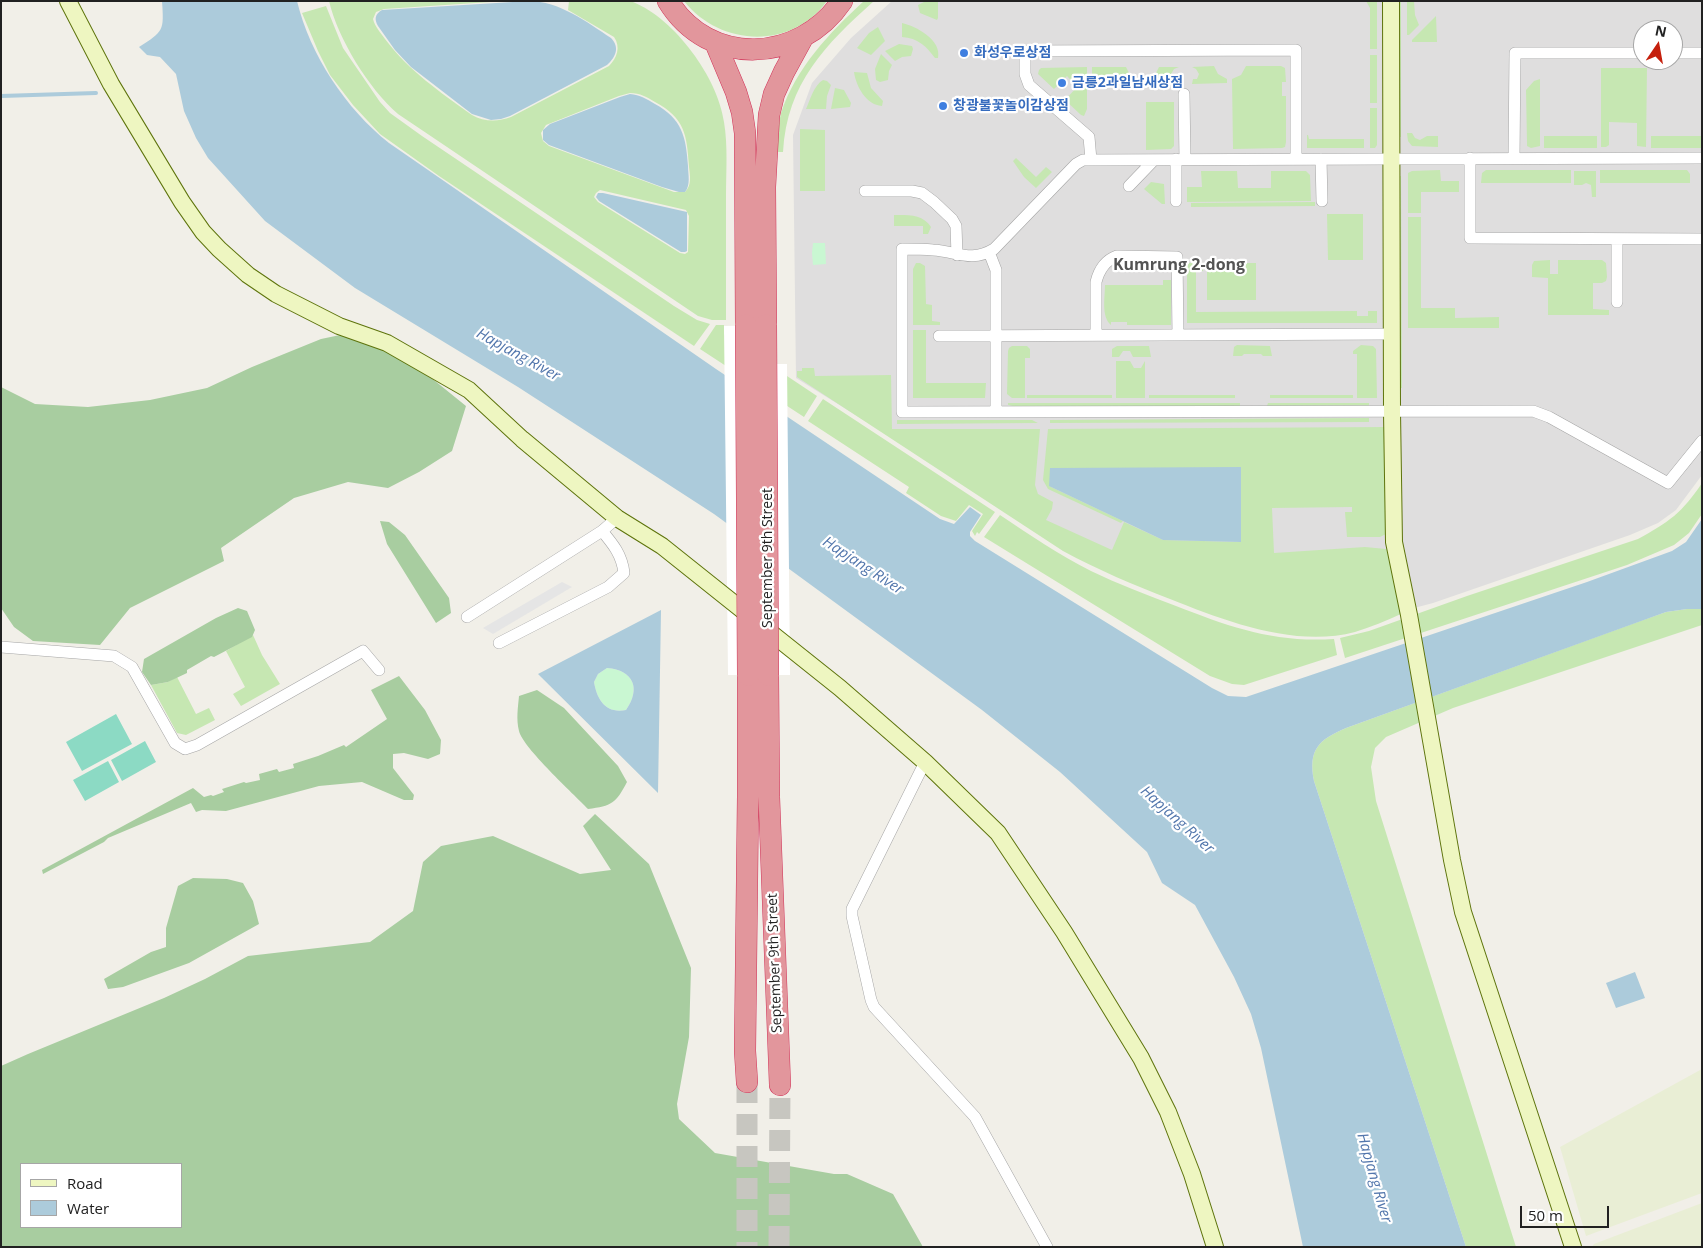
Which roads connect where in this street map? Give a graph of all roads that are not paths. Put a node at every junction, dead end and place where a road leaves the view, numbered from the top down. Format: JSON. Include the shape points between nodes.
{"nodes":[{"id":1,"x":68,"y":1,"type":"edge"},
{"id":2,"x":668,"y":1,"type":"edge"},
{"id":3,"x":842,"y":1,"type":"edge"},
{"id":4,"x":1391,"y":1,"type":"edge"},
{"id":5,"x":802,"y":39,"type":"junction"},
{"id":6,"x":715,"y":42,"type":"junction"},
{"id":7,"x":1633,"y":53,"type":"edge"},
{"id":8,"x":1683,"y":53,"type":"edge"},
{"id":9,"x":1702,"y":53,"type":"edge"},
{"id":10,"x":1184,"y":94,"type":"dead end"},
{"id":11,"x":1392,"y":158,"type":"junction"},
{"id":12,"x":1470,"y":158,"type":"junction"},
{"id":13,"x":1514,"y":158,"type":"junction"},
{"id":14,"x":1702,"y":158,"type":"edge"},
{"id":15,"x":1180,"y":159,"type":"junction"},
{"id":16,"x":1296,"y":159,"type":"junction"},
{"id":17,"x":1321,"y":159,"type":"junction"},
{"id":18,"x":1090,"y":160,"type":"junction"},
{"id":19,"x":1154,"y":160,"type":"junction"},
{"id":20,"x":1129,"y":186,"type":"dead end"},
{"id":21,"x":865,"y":191,"type":"dead end"},
{"id":22,"x":1176,"y":201,"type":"dead end"},
{"id":23,"x":1322,"y":202,"type":"dead end"},
{"id":24,"x":1617,"y":239,"type":"junction"},
{"id":25,"x":1702,"y":239,"type":"edge"},
{"id":26,"x":989,"y":252,"type":"junction"},
{"id":27,"x":957,"y":255,"type":"junction"},
{"id":28,"x":1618,"y":302,"type":"dead end"},
{"id":29,"x":756,"y":325,"type":"junction"},
{"id":30,"x":1392,"y":334,"type":"junction"},
{"id":31,"x":1178,"y":335,"type":"junction"},
{"id":32,"x":939,"y":336,"type":"dead end"},
{"id":33,"x":996,"y":336,"type":"junction"},
{"id":34,"x":1096,"y":336,"type":"junction"},
{"id":35,"x":996,"y":412,"type":"junction"},
{"id":36,"x":1392,"y":412,"type":"junction"},
{"id":37,"x":1702,"y":441,"type":"edge"},
{"id":38,"x":617,"y":518,"type":"junction"},
{"id":39,"x":602,"y":531,"type":"junction"},
{"id":40,"x":468,"y":617,"type":"dead end"},
{"id":41,"x":499,"y":643,"type":"dead end"},
{"id":42,"x":1,"y":647,"type":"edge"},
{"id":43,"x":379,"y":670,"type":"dead end"},
{"id":44,"x":758,"y":675,"type":"junction"},
{"id":45,"x":925,"y":762,"type":"junction"},
{"id":46,"x":747,"y":1082,"type":"tunnel mouth"},
{"id":47,"x":780,"y":1085,"type":"tunnel mouth"},
{"id":48,"x":1047,"y":1247,"type":"edge"},
{"id":49,"x":1215,"y":1247,"type":"edge"},
{"id":50,"x":1573,"y":1247,"type":"edge"}],
"edges":[{"from":1,"to":38,"type":"street","via":[[111,84],[182,202],[219,249],[276,294],[339,326],[387,343],[469,390]]},
{"from":2,"to":6,"type":"highway","via":[[691,28]]},
{"from":3,"to":5,"type":"highway","via":[[821,26]]},
{"from":4,"to":11,"type":"street"},
{"from":5,"to":6,"type":"highway","via":[[759,50]]},
{"from":5,"to":29,"type":"highway","name":"September 9th Street","via":[[774,94],[769,115]]},
{"from":6,"to":29,"type":"highway","name":"September 9th Street","via":[[742,112]]},
{"from":7,"to":13,"type":"street","via":[[1516,53]]},
{"from":8,"to":9,"type":"street"},
{"from":10,"to":15,"type":"street"},
{"from":11,"to":12,"type":"street"},
{"from":11,"to":17,"type":"street"},
{"from":11,"to":30,"type":"street"},
{"from":12,"to":13,"type":"street"},
{"from":12,"to":24,"type":"street","via":[[1470,238]]},
{"from":13,"to":14,"type":"street"},
{"from":15,"to":16,"type":"street"},
{"from":15,"to":19,"type":"street"},
{"from":15,"to":22,"type":"street"},
{"from":16,"to":17,"type":"street"},
{"from":16,"to":18,"type":"street","via":[[1296,50],[1025,51],[1028,85],[1089,137]]},
{"from":17,"to":23,"type":"street"},
{"from":18,"to":19,"type":"street"},
{"from":18,"to":26,"type":"street","via":[[1076,164]]},
{"from":19,"to":20,"type":"street"},
{"from":21,"to":27,"type":"street","via":[[912,191],[934,202],[956,226]]},
{"from":24,"to":25,"type":"street"},
{"from":24,"to":28,"type":"street"},
{"from":26,"to":27,"type":"street","via":[[977,256]]},
{"from":26,"to":33,"type":"street","via":[[996,270]]},
{"from":27,"to":35,"type":"street","via":[[935,250],[902,249],[902,412]]},
{"from":29,"to":44,"type":"highway","name":"September 9th Street","bridge":true},
{"from":30,"to":31,"type":"street"},
{"from":30,"to":36,"type":"street"},
{"from":31,"to":34,"type":"street"},
{"from":31,"to":34,"type":"street","via":[[1178,257],[1117,256],[1110,259],[1098,274]]},
{"from":32,"to":33,"type":"street"},
{"from":33,"to":34,"type":"street"},
{"from":33,"to":35,"type":"street"},
{"from":35,"to":36,"type":"street"},
{"from":36,"to":37,"type":"street","via":[[1542,413],[1668,483]]},
{"from":36,"to":50,"type":"street","via":[[1394,542],[1463,912]]},
{"from":38,"to":39,"type":"street"},
{"from":38,"to":45,"type":"street","via":[[670,552],[840,688]]},
{"from":39,"to":40,"type":"street"},
{"from":39,"to":41,"type":"street","via":[[616,547],[624,573],[608,587]]},
{"from":42,"to":43,"type":"street","via":[[114,656],[132,667],[175,743],[185,749],[363,651]]},
{"from":44,"to":46,"type":"highway","name":"September 9th Street","via":[[748,796]]},
{"from":44,"to":47,"type":"highway","name":"September 9th Street","via":[[769,796]]},
{"from":45,"to":48,"type":"street","via":[[852,909],[870,1000],[975,1117]]},
{"from":45,"to":49,"type":"street","via":[[998,833],[1142,1058],[1168,1112],[1192,1174]]}]}
